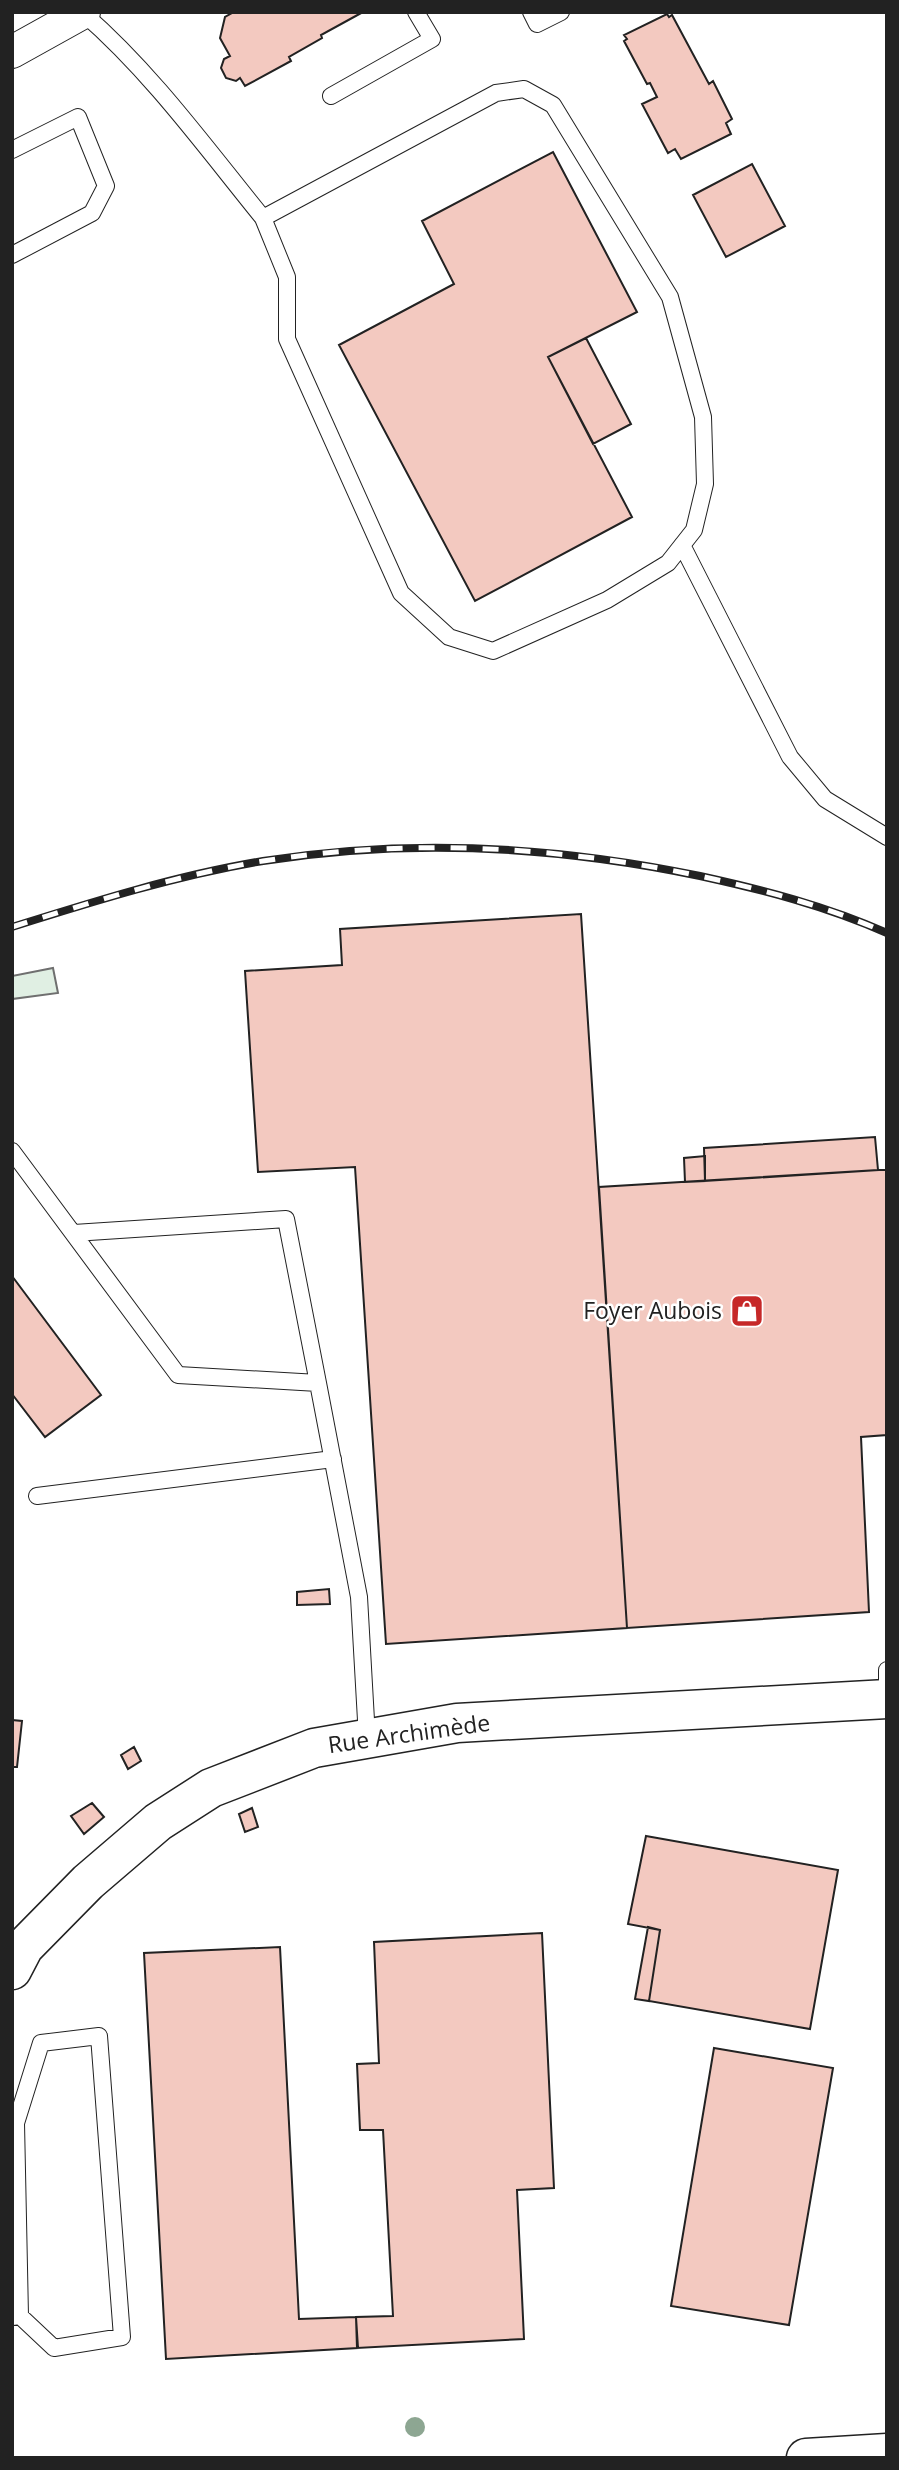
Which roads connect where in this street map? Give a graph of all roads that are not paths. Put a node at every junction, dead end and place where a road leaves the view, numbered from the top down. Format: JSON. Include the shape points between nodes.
{"nodes":[{"id":1,"x":416,"y":12,"type":"edge"},
{"id":2,"x":530,"y":12,"type":"edge"},
{"id":3,"x":561,"y":12,"type":"edge"},
{"id":4,"x":84,"y":13,"type":"edge"},
{"id":5,"x":12,"y":52,"type":"edge"},
{"id":6,"x":331,"y":96,"type":"dead end"},
{"id":7,"x":12,"y":150,"type":"edge"},
{"id":8,"x":263,"y":218,"type":"junction"},
{"id":9,"x":12,"y":255,"type":"edge"},
{"id":10,"x":682,"y":545,"type":"junction"},
{"id":11,"x":887,"y":838,"type":"edge"},
{"id":12,"x":12,"y":1151,"type":"edge"},
{"id":13,"x":74,"y":1233,"type":"junction"},
{"id":14,"x":318,"y":1383,"type":"junction"},
{"id":15,"x":333,"y":1459,"type":"junction"},
{"id":16,"x":37,"y":1496,"type":"dead end"},
{"id":17,"x":887,"y":1670,"type":"edge"},
{"id":18,"x":887,"y":1681,"type":"edge"},
{"id":19,"x":887,"y":1699,"type":"edge"},
{"id":20,"x":367,"y":1738,"type":"junction"},
{"id":21,"x":12,"y":1970,"type":"edge"},
{"id":22,"x":16,"y":2317,"type":"edge"},
{"id":23,"x":887,"y":2454,"type":"edge"},
{"id":24,"x":806,"y":2458,"type":"edge"}],
"edges":[{"from":1,"to":6,"type":"lane","via":[[432,39]]},
{"from":2,"to":3,"type":"lane","via":[[537,24]]},
{"from":4,"to":5,"type":"street"},
{"from":4,"to":8,"type":"lane","via":[[148,76]]},
{"from":7,"to":9,"type":"lane","via":[[78,117],[106,186],[92,213]]},
{"from":8,"to":10,"type":"lane","via":[[287,277],[287,339],[401,593],[449,636],[493,651],[607,600],[668,563]]},
{"from":8,"to":10,"type":"lane","via":[[496,93],[524,89],[553,105],[670,297],[703,417],[705,484],[694,530]]},
{"from":10,"to":11,"type":"lane","via":[[790,757],[825,799]]},
{"from":12,"to":13,"type":"lane"},
{"from":13,"to":14,"type":"lane","via":[[178,1375]]},
{"from":13,"to":14,"type":"lane","via":[[286,1219]]},
{"from":14,"to":15,"type":"lane"},
{"from":15,"to":16,"type":"lane"},
{"from":15,"to":20,"type":"lane","via":[[359,1597]]},
{"from":17,"to":18,"type":"lane"},
{"from":19,"to":20,"type":"street","name":"Rue Archimède","via":[[457,1723]]},
{"from":20,"to":21,"type":"street","name":"Rue Archimède","via":[[314,1748],[211,1788],[158,1822],[42,1928],[24,1947]]},
{"from":22,"to":22,"type":"lane","via":[[54,2348],[122,2337],[99,2036],[41,2043],[16,2123]]},
{"from":23,"to":24,"type":"street"}]}
